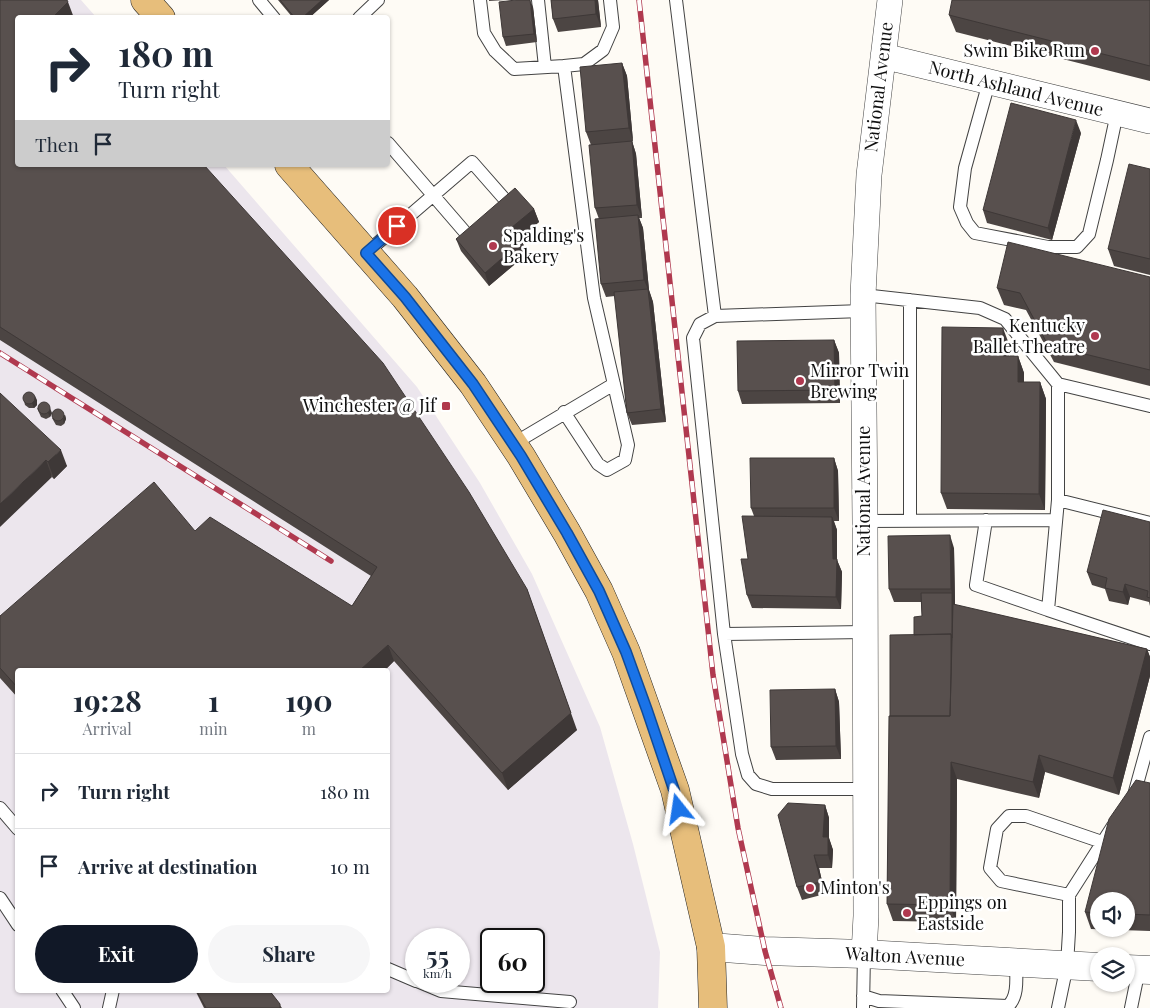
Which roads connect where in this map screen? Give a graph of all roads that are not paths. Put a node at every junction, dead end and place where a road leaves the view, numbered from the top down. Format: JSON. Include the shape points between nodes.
{"nodes":[{"id":1,"x":145,"y":0,"type":"edge"},
{"id":2,"x":378,"y":0,"type":"edge"},
{"id":3,"x":480,"y":0,"type":"edge"},
{"id":4,"x":538,"y":0,"type":"edge"},
{"id":5,"x":610,"y":0,"type":"edge"},
{"id":6,"x":676,"y":0,"type":"edge"},
{"id":7,"x":890,"y":0,"type":"edge"},
{"id":8,"x":262,"y":1,"type":"edge"},
{"id":9,"x":158,"y":15,"type":"edge"},
{"id":10,"x":272,"y":15,"type":"edge"},
{"id":11,"x":362,"y":15,"type":"edge"},
{"id":12,"x":883,"y":56,"type":"junction"},
{"id":13,"x":564,"y":66,"type":"junction"},
{"id":14,"x":545,"y":67,"type":"junction"},
{"id":15,"x":989,"y":82,"type":"junction"},
{"id":16,"x":1117,"y":113,"type":"junction"},
{"id":17,"x":1150,"y":121,"type":"edge"},
{"id":18,"x":390,"y":144,"type":"edge"},
{"id":19,"x":291,"y":167,"type":"edge"},
{"id":20,"x":433,"y":195,"type":"junction"},
{"id":21,"x":508,"y":203,"type":"edge"},
{"id":22,"x":470,"y":238,"type":"edge"},
{"id":23,"x":366,"y":253,"type":"junction"},
{"id":24,"x":910,"y":300,"type":"junction"},
{"id":25,"x":862,"y":303,"type":"junction"},
{"id":26,"x":715,"y":316,"type":"junction"},
{"id":27,"x":614,"y":384,"type":"junction"},
{"id":28,"x":1058,"y":384,"type":"junction"},
{"id":29,"x":1150,"y":406,"type":"edge"},
{"id":30,"x":564,"y":412,"type":"junction"},
{"id":31,"x":513,"y":444,"type":"junction"},
{"id":32,"x":1058,"y":500,"type":"junction"},
{"id":33,"x":986,"y":520,"type":"junction"},
{"id":34,"x":1056,"y":520,"type":"junction"},
{"id":35,"x":865,"y":521,"type":"junction"},
{"id":36,"x":910,"y":521,"type":"junction"},
{"id":37,"x":1150,"y":523,"type":"edge"},
{"id":38,"x":1048,"y":610,"type":"junction"},
{"id":39,"x":864,"y":632,"type":"junction"},
{"id":40,"x":724,"y":634,"type":"junction"},
{"id":41,"x":1150,"y":644,"type":"edge"},
{"id":42,"x":1150,"y":737,"type":"edge"},
{"id":43,"x":864,"y":789,"type":"junction"},
{"id":44,"x":1130,"y":802,"type":"edge"},
{"id":45,"x":0,"y":808,"type":"edge"},
{"id":46,"x":1119,"y":818,"type":"edge"},
{"id":47,"x":15,"y":826,"type":"edge"},
{"id":48,"x":1102,"y":842,"type":"junction"},
{"id":49,"x":1069,"y":895,"type":"junction"},
{"id":50,"x":0,"y":898,"type":"edge"},
{"id":51,"x":15,"y":920,"type":"edge"},
{"id":52,"x":711,"y":947,"type":"junction"},
{"id":53,"x":864,"y":954,"type":"junction"},
{"id":54,"x":1016,"y":964,"type":"junction"},
{"id":55,"x":1067,"y":965,"type":"junction"},
{"id":56,"x":1090,"y":966,"type":"edge"},
{"id":57,"x":390,"y":969,"type":"edge"},
{"id":58,"x":1138,"y":969,"type":"edge"},
{"id":59,"x":405,"y":976,"type":"edge"},
{"id":60,"x":64,"y":993,"type":"edge"},
{"id":61,"x":112,"y":993,"type":"edge"},
{"id":62,"x":464,"y":993,"type":"edge"},
{"id":63,"x":570,"y":1002,"type":"dead end"},
{"id":64,"x":863,"y":1002,"type":"edge"},
{"id":65,"x":74,"y":1008,"type":"edge"},
{"id":66,"x":109,"y":1008,"type":"edge"},
{"id":67,"x":713,"y":1008,"type":"edge"},
{"id":68,"x":1058,"y":1008,"type":"edge"},
{"id":69,"x":1131,"y":1008,"type":"edge"}],
"edges":[{"from":1,"to":9,"type":"main road"},
{"from":2,"to":11,"type":"lane"},
{"from":3,"to":14,"type":"lane","via":[[484,33],[495,51],[514,69]]},
{"from":4,"to":14,"type":"lane"},
{"from":5,"to":13,"type":"lane","via":[[613,27],[603,50],[584,64]]},
{"from":6,"to":26,"type":"lane"},
{"from":7,"to":12,"type":"street","name":"National Avenue"},
{"from":8,"to":10,"type":"lane"},
{"from":12,"to":15,"type":"street","name":"North Ashland Avenue"},
{"from":12,"to":25,"type":"street","name":"National Avenue","via":[[868,175]]},
{"from":13,"to":14,"type":"lane"},
{"from":13,"to":27,"type":"lane","via":[[594,298]]},
{"from":15,"to":16,"type":"street","name":"North Ashland Avenue"},
{"from":15,"to":16,"type":"lane","via":[[965,168],[960,207],[976,233],[1048,247],[1076,247],[1089,234]]},
{"from":16,"to":17,"type":"street","name":"North Ashland Avenue"},
{"from":18,"to":20,"type":"lane"},
{"from":19,"to":23,"type":"main road"},
{"from":20,"to":21,"type":"lane","via":[[472,162]]},
{"from":20,"to":22,"type":"lane"},
{"from":20,"to":23,"type":"lane"},
{"from":23,"to":31,"type":"main road","via":[[473,384]]},
{"from":24,"to":25,"type":"lane"},
{"from":24,"to":28,"type":"lane","via":[[980,308],[1004,319]]},
{"from":24,"to":36,"type":"lane"},
{"from":25,"to":26,"type":"lane"},
{"from":25,"to":35,"type":"street","name":"National Avenue"},
{"from":26,"to":40,"type":"lane","via":[[700,324],[693,338]]},
{"from":27,"to":30,"type":"lane"},
{"from":27,"to":30,"type":"lane","via":[[628,445],[624,460],[615,467],[607,470],[598,464]]},
{"from":28,"to":29,"type":"lane"},
{"from":28,"to":32,"type":"lane"},
{"from":30,"to":31,"type":"lane"},
{"from":31,"to":52,"type":"main road","via":[[594,582],[626,652],[674,790]]},
{"from":32,"to":34,"type":"lane"},
{"from":32,"to":37,"type":"lane"},
{"from":33,"to":34,"type":"lane"},
{"from":33,"to":36,"type":"lane"},
{"from":33,"to":38,"type":"lane","via":[[976,585]]},
{"from":34,"to":38,"type":"lane"},
{"from":35,"to":36,"type":"lane"},
{"from":35,"to":39,"type":"street","name":"National Avenue"},
{"from":38,"to":41,"type":"lane"},
{"from":39,"to":40,"type":"lane"},
{"from":39,"to":43,"type":"street","name":"National Avenue"},
{"from":40,"to":43,"type":"lane","via":[[742,754],[748,775],[756,784],[772,789]]},
{"from":42,"to":44,"type":"lane"},
{"from":43,"to":53,"type":"street","name":"National Avenue"},
{"from":45,"to":47,"type":"lane"},
{"from":46,"to":48,"type":"lane"},
{"from":48,"to":49,"type":"lane"},
{"from":48,"to":49,"type":"lane","via":[[1026,816],[1009,816],[997,829],[990,868],[1001,881]]},
{"from":49,"to":55,"type":"lane"},
{"from":50,"to":51,"type":"lane"},
{"from":52,"to":53,"type":"street","name":"Walton Avenue"},
{"from":52,"to":67,"type":"main road"},
{"from":53,"to":54,"type":"street","name":"Walton Avenue"},
{"from":53,"to":64,"type":"lane"},
{"from":54,"to":55,"type":"street","name":"Walton Avenue"},
{"from":54,"to":64,"type":"lane","via":[[1015,992],[1008,1006]]},
{"from":55,"to":56,"type":"street","name":"Walton Avenue"},
{"from":55,"to":68,"type":"lane"},
{"from":57,"to":59,"type":"lane"},
{"from":58,"to":69,"type":"lane"},
{"from":60,"to":65,"type":"lane"},
{"from":61,"to":66,"type":"lane"},
{"from":62,"to":63,"type":"lane"}]}
